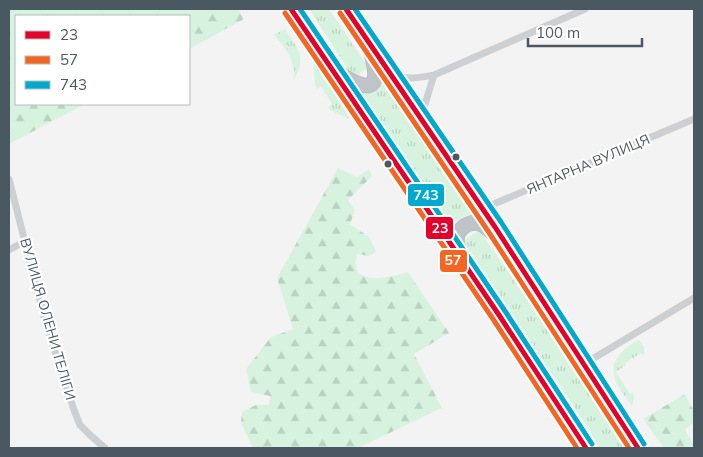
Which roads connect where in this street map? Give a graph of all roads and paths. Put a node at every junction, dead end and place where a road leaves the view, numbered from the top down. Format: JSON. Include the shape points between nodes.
{"nodes":[{"id":1,"x":291,"y":9,"type":"edge"},
{"id":2,"x":346,"y":9,"type":"edge"},
{"id":3,"x":585,"y":9,"type":"edge"},
{"id":4,"x":369,"y":42,"type":"junction"},
{"id":5,"x":332,"y":69,"type":"junction"},
{"id":6,"x":391,"y":73,"type":"junction"},
{"id":7,"x":434,"y":75,"type":"junction"},
{"id":8,"x":421,"y":117,"type":"junction"},
{"id":9,"x":694,"y":119,"type":"edge"},
{"id":10,"x":9,"y":179,"type":"edge"},
{"id":11,"x":482,"y":209,"type":"junction"},
{"id":12,"x":26,"y":241,"type":"junction"},
{"id":13,"x":504,"y":243,"type":"junction"},
{"id":14,"x":9,"y":250,"type":"edge"},
{"id":15,"x":467,"y":269,"type":"junction"},
{"id":16,"x":694,"y":298,"type":"edge"},
{"id":17,"x":584,"y":364,"type":"junction"},
{"id":18,"x":106,"y":448,"type":"edge"},
{"id":19,"x":586,"y":448,"type":"edge"},
{"id":20,"x":638,"y":448,"type":"edge"}],
"edges":[{"from":1,"to":5,"type":"highway"},
{"from":2,"to":4,"type":"highway"},
{"from":3,"to":7,"type":"street"},
{"from":4,"to":5,"type":"highway","via":[[376,75],[369,84],[359,85]]},
{"from":4,"to":6,"type":"highway"},
{"from":5,"to":15,"type":"highway"},
{"from":6,"to":7,"type":"street","via":[[414,79]]},
{"from":6,"to":8,"type":"highway"},
{"from":7,"to":8,"type":"street"},
{"from":8,"to":11,"type":"highway"},
{"from":9,"to":11,"type":"street","name":"ЯНТАРНА ВУЛИЦЯ"},
{"from":10,"to":12,"type":"street","name":"ВУЛИЦЯ ОЛЕНИ ТЕЛІГИ"},
{"from":11,"to":13,"type":"highway"},
{"from":12,"to":14,"type":"street"},
{"from":12,"to":18,"type":"street","name":"ВУЛИЦЯ ОЛЕНИ ТЕЛІГИ","via":[[45,321],[74,410],[80,425]]},
{"from":13,"to":15,"type":"highway","via":[[483,224],[475,222],[461,228],[457,244]]},
{"from":13,"to":17,"type":"highway"},
{"from":15,"to":19,"type":"highway"},
{"from":16,"to":17,"type":"street"},
{"from":17,"to":20,"type":"highway"}]}
